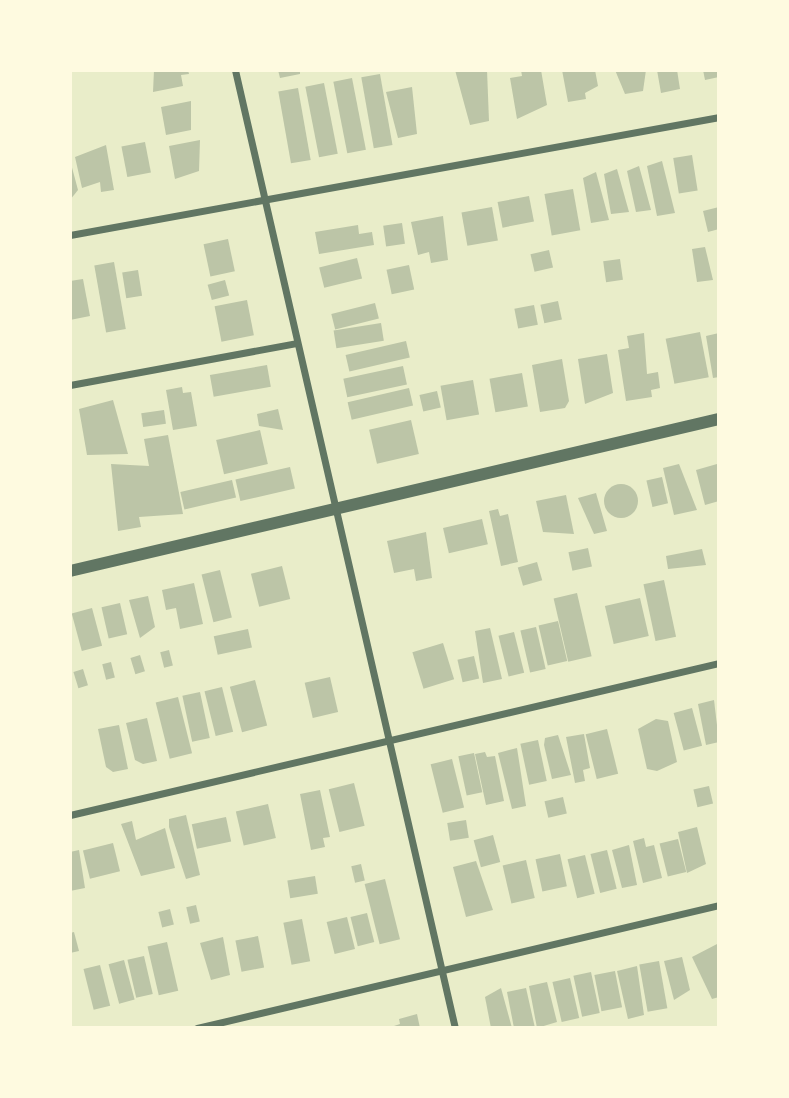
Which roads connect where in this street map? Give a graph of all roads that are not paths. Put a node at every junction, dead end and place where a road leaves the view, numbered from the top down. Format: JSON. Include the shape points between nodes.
{"nodes":[{"id":1,"x":235,"y":70,"type":"edge"},
{"id":2,"x":719,"y":117,"type":"edge"},
{"id":3,"x":264,"y":199,"type":"junction"},
{"id":4,"x":70,"y":234,"type":"edge"},
{"id":5,"x":296,"y":344,"type":"junction"},
{"id":6,"x":70,"y":385,"type":"edge"},
{"id":7,"x":719,"y":419,"type":"edge"},
{"id":8,"x":334,"y":510,"type":"junction"},
{"id":9,"x":70,"y":571,"type":"edge"},
{"id":10,"x":719,"y":663,"type":"edge"},
{"id":11,"x":388,"y":742,"type":"junction"},
{"id":12,"x":70,"y":815,"type":"edge"},
{"id":13,"x":719,"y":905,"type":"edge"},
{"id":14,"x":442,"y":972,"type":"junction"},
{"id":15,"x":197,"y":1028,"type":"edge"},
{"id":16,"x":455,"y":1028,"type":"edge"}],
"edges":[{"from":1,"to":3,"type":"street"},
{"from":2,"to":3,"type":"street"},
{"from":3,"to":4,"type":"street"},
{"from":3,"to":5,"type":"street"},
{"from":5,"to":6,"type":"street"},
{"from":5,"to":8,"type":"street"},
{"from":7,"to":8,"type":"street"},
{"from":8,"to":9,"type":"street"},
{"from":8,"to":11,"type":"street"},
{"from":10,"to":11,"type":"street"},
{"from":11,"to":12,"type":"street"},
{"from":11,"to":14,"type":"street"},
{"from":13,"to":14,"type":"street"},
{"from":14,"to":15,"type":"street"},
{"from":14,"to":16,"type":"street"}]}
